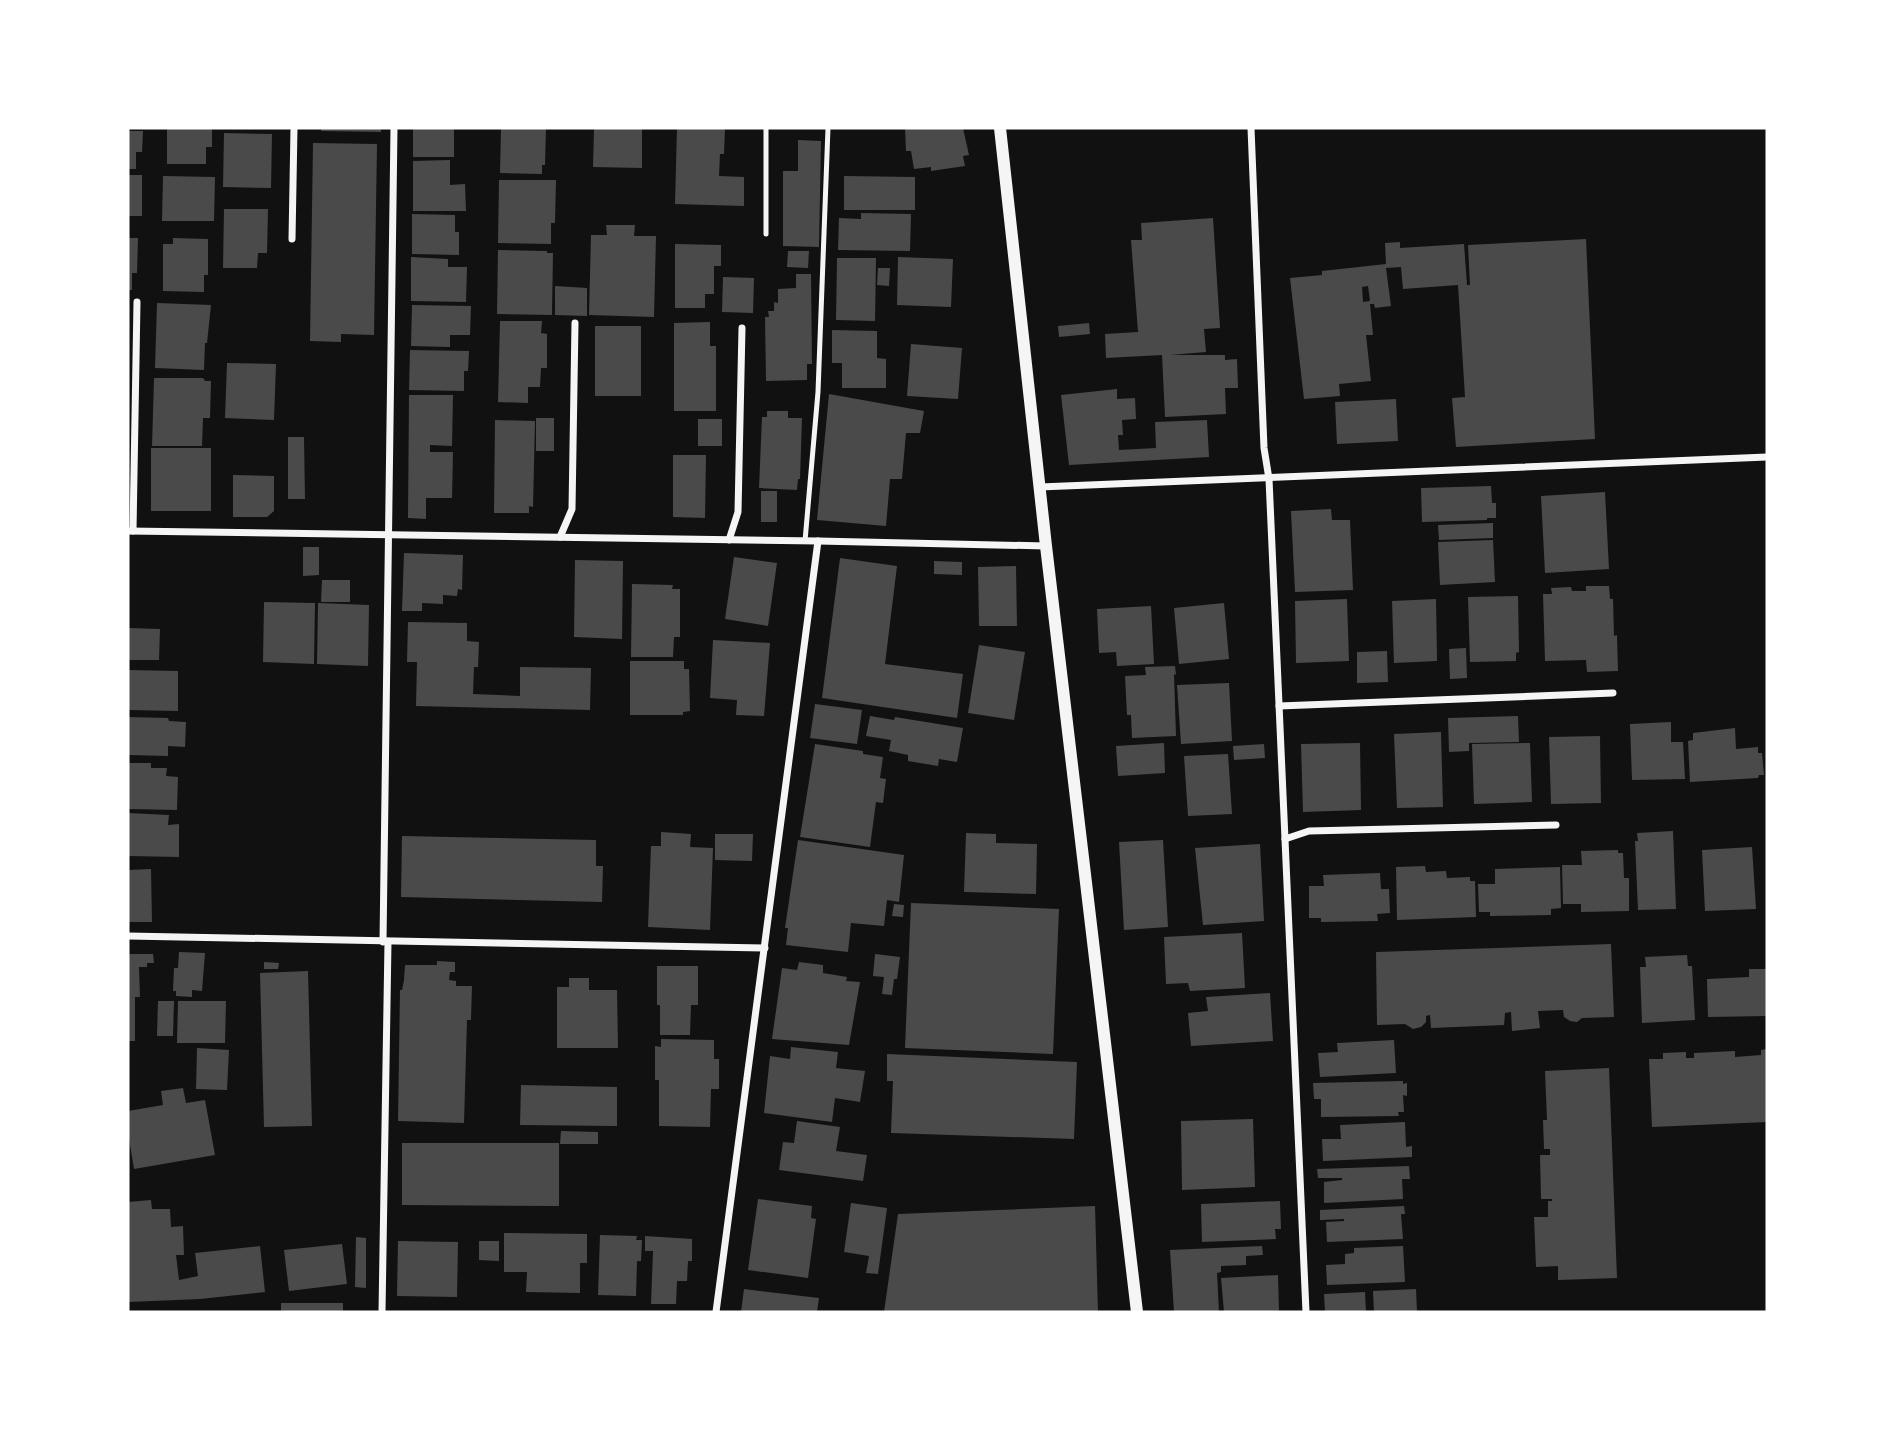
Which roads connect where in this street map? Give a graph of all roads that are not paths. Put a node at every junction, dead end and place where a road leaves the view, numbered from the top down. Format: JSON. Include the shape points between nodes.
{"nodes":[{"id":1,"x":294,"y":128,"type":"edge"},
{"id":2,"x":394,"y":128,"type":"edge"},
{"id":3,"x":766,"y":128,"type":"edge"},
{"id":4,"x":828,"y":128,"type":"edge"},
{"id":5,"x":1000,"y":128,"type":"edge"},
{"id":6,"x":1251,"y":128,"type":"edge"},
{"id":7,"x":766,"y":233,"type":"dead end"},
{"id":8,"x":292,"y":239,"type":"dead end"},
{"id":9,"x":137,"y":302,"type":"dead end"},
{"id":10,"x":575,"y":323,"type":"dead end"},
{"id":11,"x":741,"y":328,"type":"dead end"},
{"id":12,"x":1767,"y":457,"type":"edge"},
{"id":13,"x":1269,"y":479,"type":"junction"},
{"id":14,"x":1040,"y":487,"type":"junction"},
{"id":15,"x":131,"y":531,"type":"edge"},
{"id":16,"x":389,"y":535,"type":"junction"},
{"id":17,"x":560,"y":537,"type":"junction"},
{"id":18,"x":729,"y":540,"type":"junction"},
{"id":19,"x":805,"y":541,"type":"junction"},
{"id":20,"x":818,"y":541,"type":"junction"},
{"id":21,"x":1046,"y":547,"type":"junction"},
{"id":22,"x":1613,"y":694,"type":"dead end"},
{"id":23,"x":1279,"y":706,"type":"junction"},
{"id":24,"x":1556,"y":825,"type":"dead end"},
{"id":25,"x":1285,"y":839,"type":"junction"},
{"id":26,"x":128,"y":936,"type":"edge"},
{"id":27,"x":385,"y":942,"type":"junction"},
{"id":28,"x":765,"y":948,"type":"junction"},
{"id":29,"x":382,"y":1312,"type":"edge"},
{"id":30,"x":716,"y":1312,"type":"edge"},
{"id":31,"x":1137,"y":1312,"type":"edge"},
{"id":32,"x":1306,"y":1312,"type":"edge"}],
"edges":[{"from":1,"to":8,"type":"street"},
{"from":2,"to":16,"type":"street"},
{"from":3,"to":7,"type":"lane"},
{"from":4,"to":19,"type":"lane","via":[[818,392]]},
{"from":5,"to":14,"type":"street"},
{"from":6,"to":13,"type":"street"},
{"from":9,"to":15,"type":"street"},
{"from":10,"to":17,"type":"street","via":[[572,509]]},
{"from":11,"to":18,"type":"street","via":[[738,512]]},
{"from":12,"to":13,"type":"street"},
{"from":13,"to":14,"type":"street"},
{"from":13,"to":23,"type":"street"},
{"from":14,"to":21,"type":"street"},
{"from":15,"to":16,"type":"street"},
{"from":16,"to":17,"type":"street"},
{"from":16,"to":27,"type":"street"},
{"from":17,"to":18,"type":"street"},
{"from":18,"to":19,"type":"street"},
{"from":19,"to":20,"type":"street"},
{"from":20,"to":21,"type":"street"},
{"from":20,"to":28,"type":"street"},
{"from":21,"to":31,"type":"street"},
{"from":22,"to":23,"type":"street"},
{"from":23,"to":25,"type":"street"},
{"from":24,"to":25,"type":"street","via":[[1309,831]]},
{"from":25,"to":32,"type":"street"},
{"from":26,"to":27,"type":"street"},
{"from":27,"to":28,"type":"street"},
{"from":27,"to":29,"type":"street"},
{"from":28,"to":30,"type":"street"}]}
